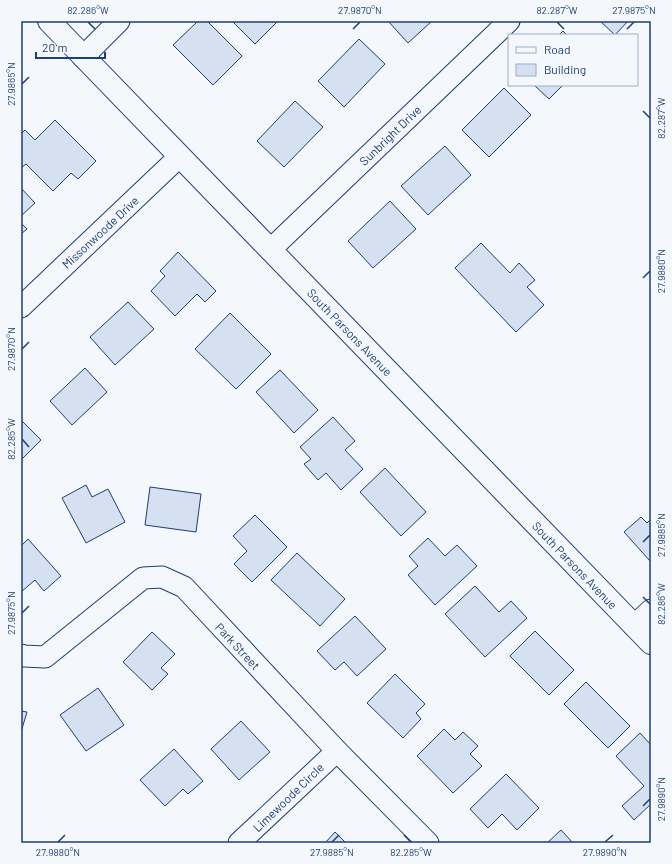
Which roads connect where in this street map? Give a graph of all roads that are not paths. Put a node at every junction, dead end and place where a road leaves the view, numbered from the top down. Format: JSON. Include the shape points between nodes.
{"nodes":[{"id":1,"x":48,"y":21,"type":"edge"},
{"id":2,"x":119,"y":21,"type":"edge"},
{"id":3,"x":509,"y":21,"type":"edge"},
{"id":4,"x":83,"y":57,"type":"junction"},
{"id":5,"x":180,"y":156,"type":"junction"},
{"id":6,"x":270,"y":250,"type":"junction"},
{"id":7,"x":21,"y":307,"type":"edge"},
{"id":8,"x":651,"y":610,"type":"edge"},
{"id":9,"x":634,"y":626,"type":"junction"},
{"id":10,"x":651,"y":643,"type":"edge"},
{"id":11,"x":21,"y":655,"type":"edge"},
{"id":12,"x":337,"y":751,"type":"junction"},
{"id":13,"x":240,"y":843,"type":"edge"},
{"id":14,"x":428,"y":843,"type":"edge"}],
"edges":[{"from":1,"to":4,"type":"street","name":"South Parsons Avenue"},
{"from":2,"to":4,"type":"street"},
{"from":3,"to":6,"type":"street","name":"Sunbright Drive"},
{"from":4,"to":5,"type":"street","name":"South Parsons Avenue"},
{"from":5,"to":6,"type":"street","name":"South Parsons Avenue"},
{"from":5,"to":7,"type":"street","name":"Missonwoode Drive"},
{"from":6,"to":9,"type":"street","name":"South Parsons Avenue"},
{"from":8,"to":9,"type":"street"},
{"from":9,"to":10,"type":"street","name":"South Parsons Avenue"},
{"from":11,"to":12,"type":"street","name":"Park Street","via":[[45,657],[142,578],[162,577],[184,587]]},
{"from":12,"to":13,"type":"street","name":"Limewoode Circle"},
{"from":12,"to":14,"type":"street","name":"Park Street"}]}
